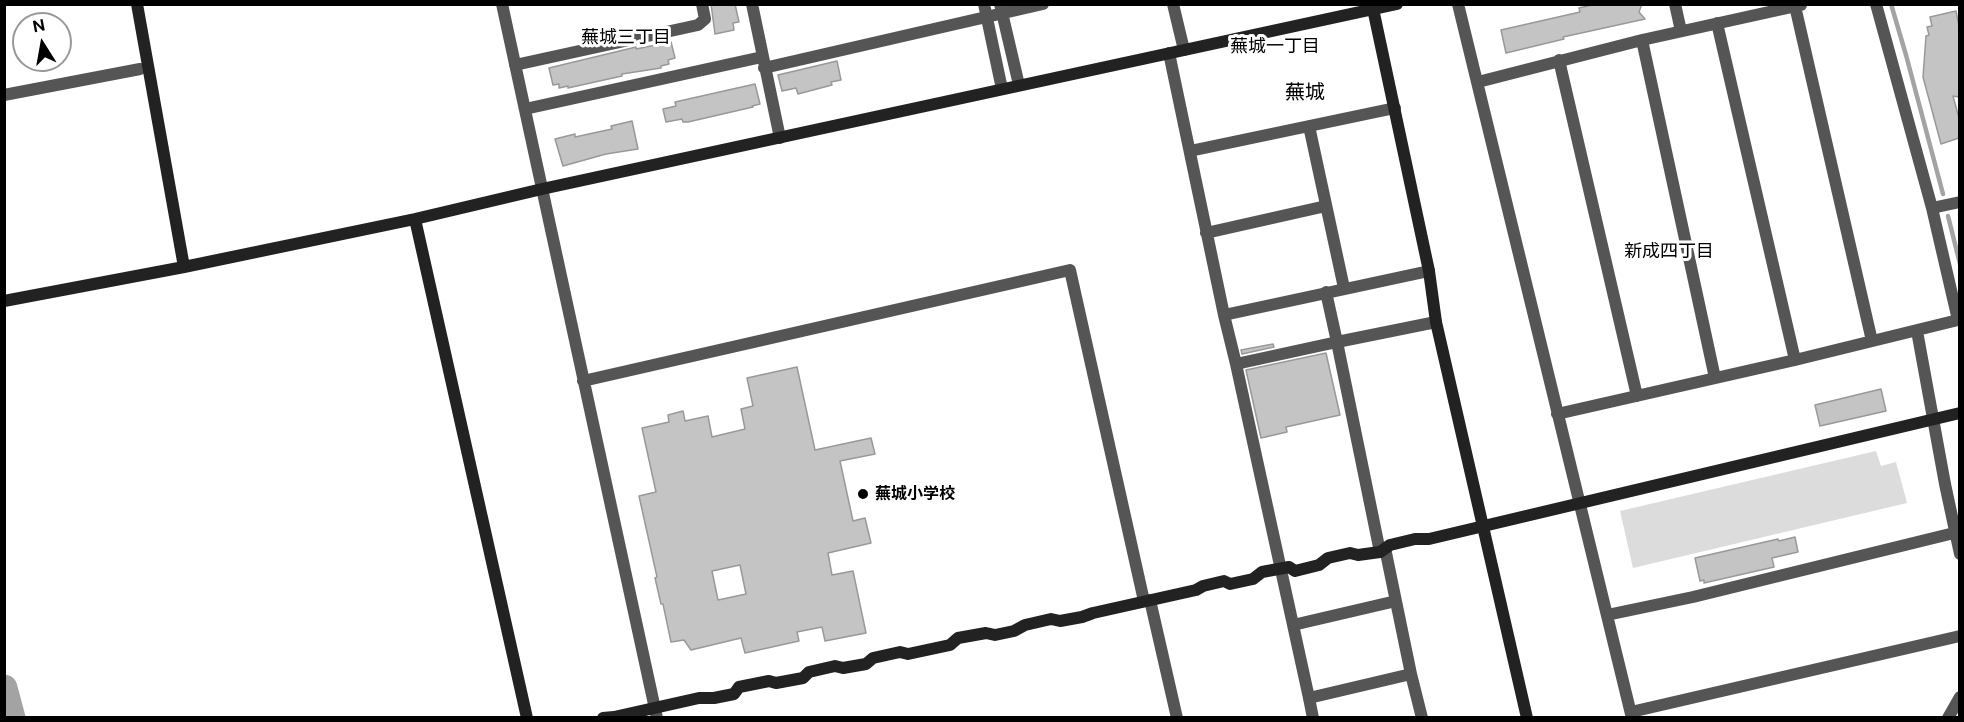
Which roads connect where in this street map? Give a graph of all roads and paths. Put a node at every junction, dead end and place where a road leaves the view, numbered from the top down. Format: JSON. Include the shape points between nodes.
{"nodes":[{"id":1,"x":137,"y":4,"type":"edge"},
{"id":2,"x":502,"y":4,"type":"edge"},
{"id":3,"x":702,"y":4,"type":"edge"},
{"id":4,"x":752,"y":4,"type":"edge"},
{"id":5,"x":1043,"y":4,"type":"edge"},
{"id":6,"x":1173,"y":4,"type":"edge"},
{"id":7,"x":1397,"y":4,"type":"edge"},
{"id":8,"x":1458,"y":4,"type":"edge"},
{"id":9,"x":1675,"y":4,"type":"edge"},
{"id":10,"x":1876,"y":4,"type":"edge"},
{"id":11,"x":1799,"y":5,"type":"edge"},
{"id":12,"x":1373,"y":7,"type":"edge"},
{"id":13,"x":1001,"y":9,"type":"edge"},
{"id":14,"x":985,"y":10,"type":"edge"},
{"id":15,"x":1717,"y":23,"type":"junction"},
{"id":16,"x":1681,"y":31,"type":"junction"},
{"id":17,"x":1642,"y":40,"type":"junction"},
{"id":18,"x":1184,"y":50,"type":"junction"},
{"id":19,"x":1169,"y":52,"type":"junction"},
{"id":20,"x":1559,"y":60,"type":"junction"},
{"id":21,"x":763,"y":63,"type":"junction"},
{"id":22,"x":515,"y":65,"type":"junction"},
{"id":23,"x":140,"y":69,"type":"dead end"},
{"id":24,"x":1478,"y":82,"type":"junction"},
{"id":25,"x":1019,"y":85,"type":"junction"},
{"id":26,"x":1002,"y":89,"type":"junction"},
{"id":27,"x":4,"y":95,"type":"edge"},
{"id":28,"x":1395,"y":108,"type":"junction"},
{"id":29,"x":525,"y":109,"type":"junction"},
{"id":30,"x":1309,"y":126,"type":"junction"},
{"id":31,"x":780,"y":138,"type":"junction"},
{"id":32,"x":1190,"y":151,"type":"junction"},
{"id":33,"x":542,"y":189,"type":"junction"},
{"id":34,"x":1959,"y":202,"type":"edge"},
{"id":35,"x":1326,"y":206,"type":"junction"},
{"id":36,"x":1932,"y":208,"type":"junction"},
{"id":37,"x":415,"y":219,"type":"junction"},
{"id":38,"x":1206,"y":233,"type":"junction"},
{"id":39,"x":184,"y":267,"type":"junction"},
{"id":40,"x":1429,"y":271,"type":"junction"},
{"id":41,"x":1344,"y":288,"type":"junction"},
{"id":42,"x":1326,"y":292,"type":"junction"},
{"id":43,"x":4,"y":301,"type":"edge"},
{"id":44,"x":1224,"y":315,"type":"junction"},
{"id":45,"x":1436,"y":322,"type":"junction"},
{"id":46,"x":1917,"y":331,"type":"junction"},
{"id":47,"x":1872,"y":341,"type":"junction"},
{"id":48,"x":1337,"y":342,"type":"junction"},
{"id":49,"x":1795,"y":360,"type":"junction"},
{"id":50,"x":1236,"y":364,"type":"junction"},
{"id":51,"x":1715,"y":378,"type":"junction"},
{"id":52,"x":583,"y":381,"type":"junction"},
{"id":53,"x":1637,"y":396,"type":"junction"},
{"id":54,"x":1959,"y":413,"type":"edge"},
{"id":55,"x":1557,"y":414,"type":"junction"},
{"id":56,"x":1934,"y":419,"type":"junction"},
{"id":57,"x":1579,"y":503,"type":"junction"},
{"id":58,"x":1482,"y":526,"type":"junction"},
{"id":59,"x":1954,"y":533,"type":"junction"},
{"id":60,"x":1383,"y":550,"type":"junction"},
{"id":61,"x":1959,"y":554,"type":"edge"},
{"id":62,"x":1280,"y":569,"type":"junction"},
{"id":63,"x":1147,"y":600,"type":"junction"},
{"id":64,"x":1396,"y":601,"type":"junction"},
{"id":65,"x":1607,"y":615,"type":"junction"},
{"id":66,"x":1293,"y":625,"type":"junction"},
{"id":67,"x":1959,"y":636,"type":"edge"},
{"id":68,"x":1411,"y":674,"type":"junction"},
{"id":69,"x":1309,"y":698,"type":"junction"},
{"id":70,"x":1959,"y":698,"type":"edge"},
{"id":71,"x":656,"y":712,"type":"edge"},
{"id":72,"x":1631,"y":715,"type":"edge"},
{"id":73,"x":527,"y":717,"type":"edge"},
{"id":74,"x":603,"y":717,"type":"edge"},
{"id":75,"x":1177,"y":717,"type":"edge"},
{"id":76,"x":1313,"y":717,"type":"edge"},
{"id":77,"x":1422,"y":717,"type":"edge"},
{"id":78,"x":1527,"y":717,"type":"edge"},
{"id":79,"x":1948,"y":717,"type":"edge"}],
"edges":[{"from":1,"to":39,"type":"street"},
{"from":2,"to":22,"type":"street"},
{"from":3,"to":22,"type":"street","via":[[705,19],[698,25]]},
{"from":4,"to":21,"type":"street"},
{"from":5,"to":13,"type":"street"},
{"from":6,"to":18,"type":"street"},
{"from":7,"to":12,"type":"street"},
{"from":8,"to":24,"type":"street"},
{"from":9,"to":16,"type":"street"},
{"from":10,"to":36,"type":"street"},
{"from":11,"to":15,"type":"street"},
{"from":11,"to":47,"type":"street"},
{"from":12,"to":18,"type":"street"},
{"from":12,"to":28,"type":"street"},
{"from":13,"to":14,"type":"street"},
{"from":13,"to":25,"type":"street"},
{"from":14,"to":21,"type":"street"},
{"from":14,"to":26,"type":"street"},
{"from":15,"to":16,"type":"street"},
{"from":15,"to":49,"type":"street"},
{"from":16,"to":17,"type":"street"},
{"from":17,"to":20,"type":"street"},
{"from":17,"to":51,"type":"street"},
{"from":18,"to":19,"type":"street"},
{"from":19,"to":25,"type":"street"},
{"from":19,"to":32,"type":"street"},
{"from":20,"to":24,"type":"street"},
{"from":20,"to":53,"type":"street"},
{"from":21,"to":29,"type":"street"},
{"from":21,"to":31,"type":"street"},
{"from":22,"to":29,"type":"street"},
{"from":23,"to":27,"type":"street"},
{"from":24,"to":55,"type":"street"},
{"from":25,"to":26,"type":"street"},
{"from":26,"to":31,"type":"street"},
{"from":28,"to":30,"type":"street"},
{"from":28,"to":40,"type":"street"},
{"from":29,"to":33,"type":"street"},
{"from":30,"to":32,"type":"street"},
{"from":30,"to":35,"type":"street"},
{"from":31,"to":33,"type":"street"},
{"from":32,"to":38,"type":"street"},
{"from":33,"to":37,"type":"street"},
{"from":33,"to":52,"type":"street"},
{"from":34,"to":36,"type":"street"},
{"from":35,"to":38,"type":"street"},
{"from":35,"to":41,"type":"street"},
{"from":36,"to":46,"type":"street","via":[[1958,320]]},
{"from":37,"to":39,"type":"street"},
{"from":37,"to":73,"type":"street"},
{"from":38,"to":44,"type":"street"},
{"from":39,"to":43,"type":"street"},
{"from":40,"to":41,"type":"street"},
{"from":40,"to":45,"type":"street"},
{"from":41,"to":42,"type":"street"},
{"from":42,"to":44,"type":"street"},
{"from":42,"to":48,"type":"street"},
{"from":44,"to":50,"type":"street"},
{"from":45,"to":48,"type":"street"},
{"from":45,"to":58,"type":"street"},
{"from":46,"to":47,"type":"street"},
{"from":46,"to":56,"type":"street"},
{"from":47,"to":49,"type":"street"},
{"from":48,"to":50,"type":"street"},
{"from":48,"to":60,"type":"street"},
{"from":49,"to":51,"type":"street"},
{"from":50,"to":62,"type":"street"},
{"from":51,"to":53,"type":"street"},
{"from":52,"to":63,"type":"street","via":[[1070,270]]},
{"from":52,"to":71,"type":"street"},
{"from":53,"to":55,"type":"street"},
{"from":54,"to":56,"type":"street"},
{"from":55,"to":57,"type":"street"},
{"from":56,"to":57,"type":"street"},
{"from":56,"to":59,"type":"street"},
{"from":57,"to":58,"type":"street"},
{"from":57,"to":65,"type":"street"},
{"from":58,"to":60,"type":"street","via":[[1390,545]]},
{"from":58,"to":78,"type":"street"},
{"from":59,"to":61,"type":"street"},
{"from":59,"to":65,"type":"street"},
{"from":60,"to":62,"type":"street","via":[[1328,558],[1295,572],[1289,567]]},
{"from":60,"to":64,"type":"street"},
{"from":62,"to":63,"type":"street","via":[[1262,572],[1253,579],[1230,584],[1224,581]]},
{"from":62,"to":66,"type":"street"},
{"from":63,"to":71,"type":"street","via":[[1060,621],[1051,619],[1025,625],[1005,633],[958,638],[950,645],[873,658],[866,664],[826,668],[809,672],[803,678],[739,687],[734,694],[699,698]]},
{"from":63,"to":75,"type":"street"},
{"from":64,"to":66,"type":"street"},
{"from":64,"to":68,"type":"street"},
{"from":65,"to":72,"type":"street"},
{"from":66,"to":69,"type":"street"},
{"from":67,"to":72,"type":"street"},
{"from":68,"to":69,"type":"street"},
{"from":68,"to":77,"type":"street"},
{"from":69,"to":76,"type":"street"},
{"from":70,"to":79,"type":"street"},
{"from":71,"to":74,"type":"street"}]}
